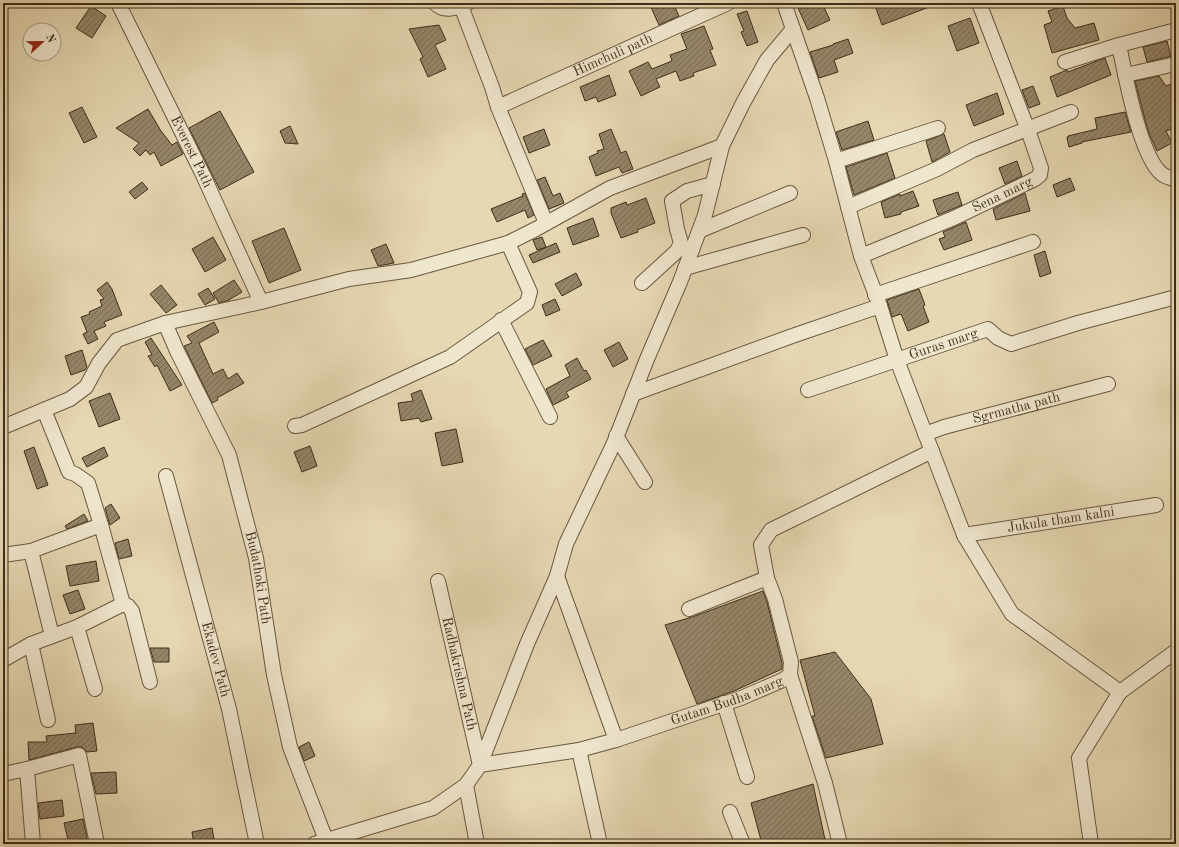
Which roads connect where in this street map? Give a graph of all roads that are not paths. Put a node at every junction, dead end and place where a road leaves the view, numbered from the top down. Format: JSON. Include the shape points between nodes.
{"nodes":[{"id":1,"x":118,"y":3,"type":"edge"},
{"id":2,"x":435,"y":3,"type":"edge"},
{"id":3,"x":728,"y":3,"type":"edge"},
{"id":4,"x":795,"y":3,"type":"edge"},
{"id":5,"x":979,"y":3,"type":"edge"},
{"id":6,"x":464,"y":4,"type":"edge"},
{"id":7,"x":786,"y":9,"type":"edge"},
{"id":8,"x":793,"y":29,"type":"junction"},
{"id":9,"x":1176,"y":30,"type":"edge"},
{"id":10,"x":1119,"y":45,"type":"junction"},
{"id":11,"x":1065,"y":62,"type":"dead end"},
{"id":12,"x":1176,"y":64,"type":"edge"},
{"id":13,"x":1125,"y":76,"type":"junction"},
{"id":14,"x":498,"y":107,"type":"junction"},
{"id":15,"x":1071,"y":112,"type":"dead end"},
{"id":16,"x":938,"y":128,"type":"dead end"},
{"id":17,"x":1028,"y":130,"type":"junction"},
{"id":18,"x":722,"y":146,"type":"junction"},
{"id":19,"x":836,"y":161,"type":"junction"},
{"id":20,"x":1176,"y":180,"type":"edge"},
{"id":21,"x":713,"y":184,"type":"junction"},
{"id":22,"x":790,"y":193,"type":"dead end"},
{"id":23,"x":848,"y":207,"type":"junction"},
{"id":24,"x":546,"y":223,"type":"junction"},
{"id":25,"x":701,"y":230,"type":"junction"},
{"id":26,"x":803,"y":235,"type":"dead end"},
{"id":27,"x":1033,"y":242,"type":"dead end"},
{"id":28,"x":508,"y":243,"type":"junction"},
{"id":29,"x":861,"y":256,"type":"junction"},
{"id":30,"x":685,"y":268,"type":"junction"},
{"id":31,"x":642,"y":283,"type":"dead end"},
{"id":32,"x":1176,"y":297,"type":"edge"},
{"id":33,"x":877,"y":301,"type":"junction"},
{"id":34,"x":261,"y":302,"type":"junction"},
{"id":35,"x":501,"y":320,"type":"junction"},
{"id":36,"x":165,"y":323,"type":"junction"},
{"id":37,"x":897,"y":360,"type":"junction"},
{"id":38,"x":1108,"y":384,"type":"dead end"},
{"id":39,"x":808,"y":390,"type":"dead end"},
{"id":40,"x":633,"y":394,"type":"junction"},
{"id":41,"x":44,"y":410,"type":"junction"},
{"id":42,"x":550,"y":417,"type":"dead end"},
{"id":43,"x":295,"y":426,"type":"dead end"},
{"id":44,"x":3,"y":427,"type":"edge"},
{"id":45,"x":925,"y":434,"type":"junction"},
{"id":46,"x":616,"y":436,"type":"junction"},
{"id":47,"x":932,"y":451,"type":"junction"},
{"id":48,"x":166,"y":476,"type":"dead end"},
{"id":49,"x":645,"y":482,"type":"dead end"},
{"id":50,"x":1156,"y":505,"type":"dead end"},
{"id":51,"x":101,"y":525,"type":"junction"},
{"id":52,"x":964,"y":535,"type":"junction"},
{"id":53,"x":31,"y":551,"type":"junction"},
{"id":54,"x":3,"y":555,"type":"edge"},
{"id":55,"x":557,"y":576,"type":"junction"},
{"id":56,"x":767,"y":578,"type":"junction"},
{"id":57,"x":438,"y":581,"type":"dead end"},
{"id":58,"x":123,"y":604,"type":"junction"},
{"id":59,"x":689,"y":609,"type":"dead end"},
{"id":60,"x":77,"y":627,"type":"junction"},
{"id":61,"x":52,"y":636,"type":"junction"},
{"id":62,"x":31,"y":644,"type":"junction"},
{"id":63,"x":1176,"y":651,"type":"edge"},
{"id":64,"x":3,"y":660,"type":"edge"},
{"id":65,"x":790,"y":675,"type":"junction"},
{"id":66,"x":150,"y":682,"type":"dead end"},
{"id":67,"x":95,"y":690,"type":"dead end"},
{"id":68,"x":1120,"y":692,"type":"junction"},
{"id":69,"x":724,"y":703,"type":"junction"},
{"id":70,"x":48,"y":720,"type":"dead end"},
{"id":71,"x":616,"y":740,"type":"junction"},
{"id":72,"x":578,"y":750,"type":"junction"},
{"id":73,"x":480,"y":766,"type":"junction"},
{"id":74,"x":27,"y":769,"type":"junction"},
{"id":75,"x":3,"y":774,"type":"edge"},
{"id":76,"x":748,"y":777,"type":"dead end"},
{"id":77,"x":466,"y":784,"type":"junction"},
{"id":78,"x":730,"y":812,"type":"dead end"},
{"id":79,"x":320,"y":842,"type":"edge"},
{"id":80,"x":33,"y":844,"type":"edge"},
{"id":81,"x":97,"y":844,"type":"edge"},
{"id":82,"x":258,"y":844,"type":"edge"},
{"id":83,"x":477,"y":844,"type":"edge"},
{"id":84,"x":600,"y":844,"type":"edge"},
{"id":85,"x":743,"y":844,"type":"edge"},
{"id":86,"x":840,"y":844,"type":"edge"},
{"id":87,"x":1091,"y":844,"type":"edge"}],
"edges":[{"from":1,"to":34,"type":"street","name":"Everest Path","via":[[204,175]]},
{"from":2,"to":6,"type":"street","via":[[442,8],[451,9]]},
{"from":3,"to":14,"type":"street","name":"Himchuli path"},
{"from":4,"to":7,"type":"street"},
{"from":5,"to":17,"type":"street","name":"Sena marg"},
{"from":6,"to":14,"type":"street"},
{"from":7,"to":8,"type":"street"},
{"from":8,"to":18,"type":"street","via":[[767,60]]},
{"from":8,"to":19,"type":"street"},
{"from":9,"to":10,"type":"street"},
{"from":10,"to":11,"type":"street"},
{"from":10,"to":13,"type":"street"},
{"from":12,"to":13,"type":"street"},
{"from":13,"to":20,"type":"street","via":[[1148,156],[1162,174]]},
{"from":14,"to":24,"type":"street"},
{"from":15,"to":17,"type":"street"},
{"from":16,"to":19,"type":"street"},
{"from":17,"to":23,"type":"street","via":[[973,150],[937,169]]},
{"from":17,"to":29,"type":"street","name":"Sena marg","via":[[1041,168],[1040,175],[1035,179],[954,218]]},
{"from":18,"to":21,"type":"street"},
{"from":18,"to":24,"type":"street","via":[[610,188]]},
{"from":19,"to":23,"type":"street"},
{"from":21,"to":25,"type":"street"},
{"from":21,"to":31,"type":"street","via":[[687,191],[672,201],[681,243],[677,251]]},
{"from":22,"to":25,"type":"street"},
{"from":23,"to":29,"type":"street"},
{"from":24,"to":28,"type":"street"},
{"from":25,"to":30,"type":"street"},
{"from":26,"to":30,"type":"street"},
{"from":27,"to":33,"type":"street"},
{"from":28,"to":34,"type":"street","via":[[411,270],[349,279]]},
{"from":28,"to":35,"type":"street","via":[[530,292],[527,303]]},
{"from":29,"to":33,"type":"street"},
{"from":30,"to":40,"type":"street"},
{"from":32,"to":37,"type":"street","name":"Guras marg","via":[[1011,344],[998,338],[988,329]]},
{"from":33,"to":37,"type":"street"},
{"from":33,"to":40,"type":"street","via":[[795,335]]},
{"from":34,"to":36,"type":"street"},
{"from":35,"to":42,"type":"street"},
{"from":35,"to":43,"type":"street","via":[[450,357],[309,422]]},
{"from":36,"to":41,"type":"street","via":[[117,340],[99,363],[86,387],[70,399]]},
{"from":36,"to":79,"type":"street","name":"Budathoki Path","via":[[229,455],[256,558],[274,675],[290,747]]},
{"from":37,"to":39,"type":"street"},
{"from":37,"to":45,"type":"street"},
{"from":38,"to":45,"type":"street","name":"Sgrmatha path"},
{"from":40,"to":46,"type":"street"},
{"from":41,"to":44,"type":"street"},
{"from":41,"to":51,"type":"street","via":[[69,472],[88,483]]},
{"from":45,"to":47,"type":"street"},
{"from":46,"to":49,"type":"street"},
{"from":46,"to":55,"type":"street","via":[[566,544]]},
{"from":47,"to":52,"type":"street"},
{"from":47,"to":56,"type":"street","name":"Gutam Budha marg","via":[[771,530],[761,545]]},
{"from":48,"to":82,"type":"street","name":"Ekadev Path","via":[[229,709]]},
{"from":50,"to":52,"type":"street","name":"Jukula tham kalni"},
{"from":51,"to":53,"type":"street"},
{"from":51,"to":58,"type":"street"},
{"from":52,"to":68,"type":"street","via":[[1012,614]]},
{"from":53,"to":54,"type":"street"},
{"from":53,"to":61,"type":"street"},
{"from":55,"to":71,"type":"street"},
{"from":55,"to":73,"type":"street","via":[[527,644]]},
{"from":56,"to":59,"type":"street"},
{"from":56,"to":65,"type":"street","name":"Gutam Budha marg","via":[[791,662]]},
{"from":57,"to":73,"type":"street","name":"Radhakrishna Path"},
{"from":58,"to":60,"type":"street"},
{"from":58,"to":66,"type":"street","via":[[132,611]]},
{"from":60,"to":61,"type":"street"},
{"from":60,"to":67,"type":"street"},
{"from":61,"to":62,"type":"street"},
{"from":62,"to":64,"type":"street"},
{"from":62,"to":70,"type":"street"},
{"from":63,"to":68,"type":"street"},
{"from":65,"to":69,"type":"street","name":"Gutam Budha marg","via":[[741,698]]},
{"from":65,"to":86,"type":"street","via":[[825,783]]},
{"from":68,"to":87,"type":"street","via":[[1079,758]]},
{"from":69,"to":71,"type":"street","name":"Gutam Budha marg"},
{"from":69,"to":76,"type":"street"},
{"from":71,"to":72,"type":"street","name":"Gutam Budha marg"},
{"from":72,"to":73,"type":"street","name":"Gutam Budha marg"},
{"from":72,"to":84,"type":"street"},
{"from":73,"to":77,"type":"street"},
{"from":74,"to":75,"type":"street"},
{"from":74,"to":80,"type":"street"},
{"from":74,"to":81,"type":"street","via":[[79,755]]},
{"from":77,"to":79,"type":"street","via":[[433,808]]},
{"from":77,"to":83,"type":"street"},
{"from":78,"to":85,"type":"street"}]}
